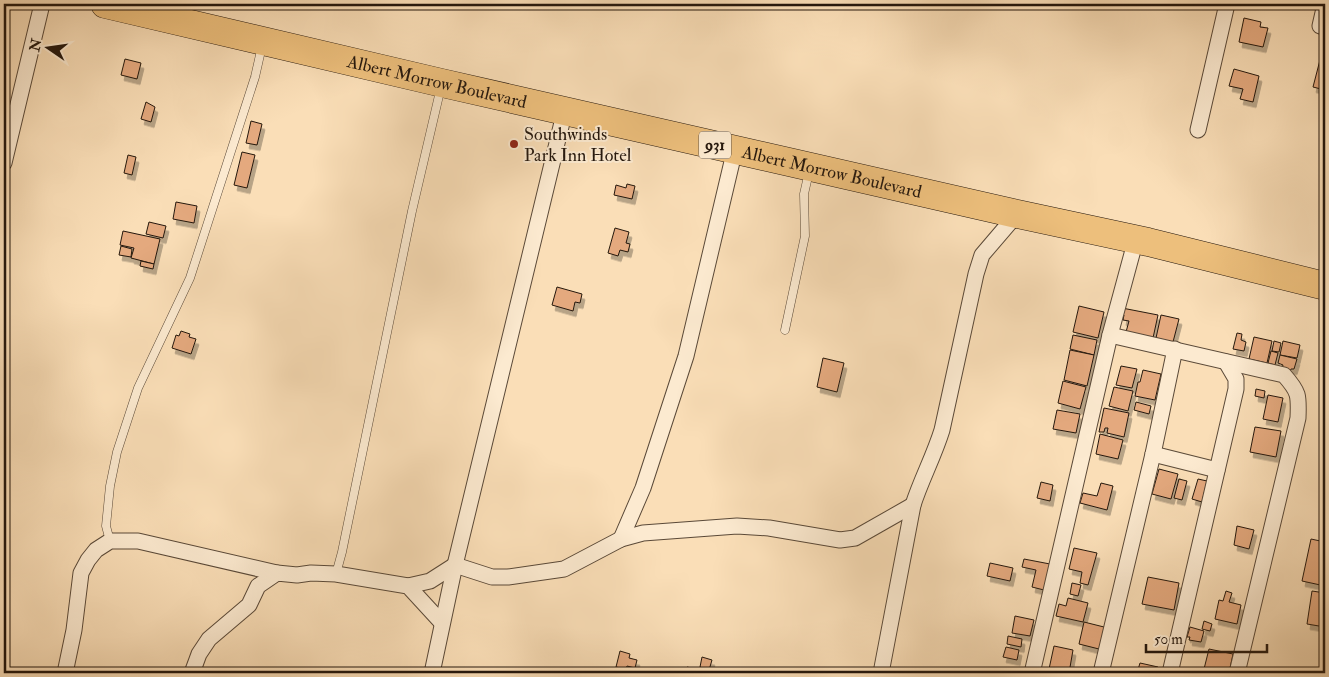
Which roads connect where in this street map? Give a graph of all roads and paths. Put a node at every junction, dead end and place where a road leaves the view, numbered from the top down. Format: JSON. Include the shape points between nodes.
{"nodes":[{"id":1,"x":42,"y":4,"type":"edge"},
{"id":2,"x":1227,"y":4,"type":"edge"},
{"id":3,"x":1325,"y":4,"type":"edge"},
{"id":4,"x":116,"y":5,"type":"edge"},
{"id":5,"x":1320,"y":26,"type":"dead end"},
{"id":6,"x":263,"y":42,"type":"junction"},
{"id":7,"x":442,"y":83,"type":"junction"},
{"id":8,"x":565,"y":110,"type":"junction"},
{"id":9,"x":1198,"y":130,"type":"dead end"},
{"id":10,"x":735,"y":149,"type":"junction"},
{"id":11,"x":4,"y":163,"type":"edge"},
{"id":12,"x":811,"y":167,"type":"junction"},
{"id":13,"x":1017,"y":214,"type":"junction"},
{"id":14,"x":1136,"y":239,"type":"junction"},
{"id":15,"x":1325,"y":286,"type":"edge"},
{"id":16,"x":785,"y":330,"type":"dead end"},
{"id":17,"x":1110,"y":335,"type":"junction"},
{"id":18,"x":1175,"y":349,"type":"junction"},
{"id":19,"x":1226,"y":362,"type":"junction"},
{"id":20,"x":1153,"y":454,"type":"junction"},
{"id":21,"x":1217,"y":470,"type":"junction"},
{"id":22,"x":913,"y":505,"type":"junction"},
{"id":23,"x":621,"y":539,"type":"junction"},
{"id":24,"x":110,"y":541,"type":"junction"},
{"id":25,"x":455,"y":565,"type":"junction"},
{"id":26,"x":277,"y":573,"type":"junction"},
{"id":27,"x":336,"y":574,"type":"junction"},
{"id":28,"x":408,"y":586,"type":"junction"},
{"id":29,"x":442,"y":623,"type":"junction"},
{"id":30,"x":65,"y":673,"type":"edge"},
{"id":31,"x":192,"y":673,"type":"edge"},
{"id":32,"x":432,"y":673,"type":"edge"},
{"id":33,"x":882,"y":673,"type":"edge"},
{"id":34,"x":1035,"y":673,"type":"edge"},
{"id":35,"x":1101,"y":673,"type":"edge"},
{"id":36,"x":1170,"y":673,"type":"edge"},
{"id":37,"x":1237,"y":673,"type":"edge"}],
"edges":[{"from":1,"to":11,"type":"street"},
{"from":2,"to":9,"type":"street"},
{"from":3,"to":5,"type":"street"},
{"from":4,"to":6,"type":"highway","name":"Albert Morrow Boulevard","number":"931","via":[[166,14]]},
{"from":6,"to":7,"type":"highway","name":"Albert Morrow Boulevard","number":"931"},
{"from":6,"to":24,"type":"lane","via":[[255,77],[190,278],[138,388],[117,452],[106,526]]},
{"from":7,"to":8,"type":"highway","name":"Albert Morrow Boulevard","number":"931"},
{"from":7,"to":27,"type":"lane"},
{"from":8,"to":10,"type":"highway","name":"Albert Morrow Boulevard","number":"931"},
{"from":8,"to":25,"type":"street"},
{"from":10,"to":12,"type":"highway","name":"Albert Morrow Boulevard","number":"931"},
{"from":10,"to":23,"type":"street","via":[[686,356],[643,488]]},
{"from":12,"to":13,"type":"highway","name":"Albert Morrow Boulevard","number":"931"},
{"from":12,"to":16,"type":"lane","via":[[804,194],[805,236]]},
{"from":13,"to":14,"type":"highway","name":"Albert Morrow Boulevard","number":"931"},
{"from":13,"to":22,"type":"street","via":[[982,256],[942,430]]},
{"from":14,"to":15,"type":"highway","name":"Albert Morrow Boulevard","number":"931"},
{"from":14,"to":17,"type":"street"},
{"from":17,"to":18,"type":"street"},
{"from":17,"to":34,"type":"street","via":[[1033,669]]},
{"from":18,"to":19,"type":"street"},
{"from":18,"to":20,"type":"street"},
{"from":19,"to":21,"type":"street","via":[[1236,379],[1236,389]]},
{"from":19,"to":37,"type":"street","via":[[1284,375],[1299,399],[1298,418]]},
{"from":20,"to":21,"type":"street"},
{"from":20,"to":35,"type":"street"},
{"from":21,"to":36,"type":"street"},
{"from":22,"to":23,"type":"street","via":[[856,538],[840,540],[737,526],[643,533]]},
{"from":22,"to":33,"type":"street"},
{"from":23,"to":25,"type":"street","via":[[564,569],[492,577]]},
{"from":24,"to":26,"type":"street","via":[[138,541]]},
{"from":24,"to":30,"type":"street","via":[[96,550],[81,573]]},
{"from":25,"to":28,"type":"street","via":[[430,581]]},
{"from":25,"to":29,"type":"street"},
{"from":26,"to":27,"type":"street"},
{"from":26,"to":31,"type":"street","via":[[258,586],[249,605],[209,639]]},
{"from":27,"to":28,"type":"street"},
{"from":28,"to":29,"type":"street"},
{"from":29,"to":32,"type":"street"}]}
